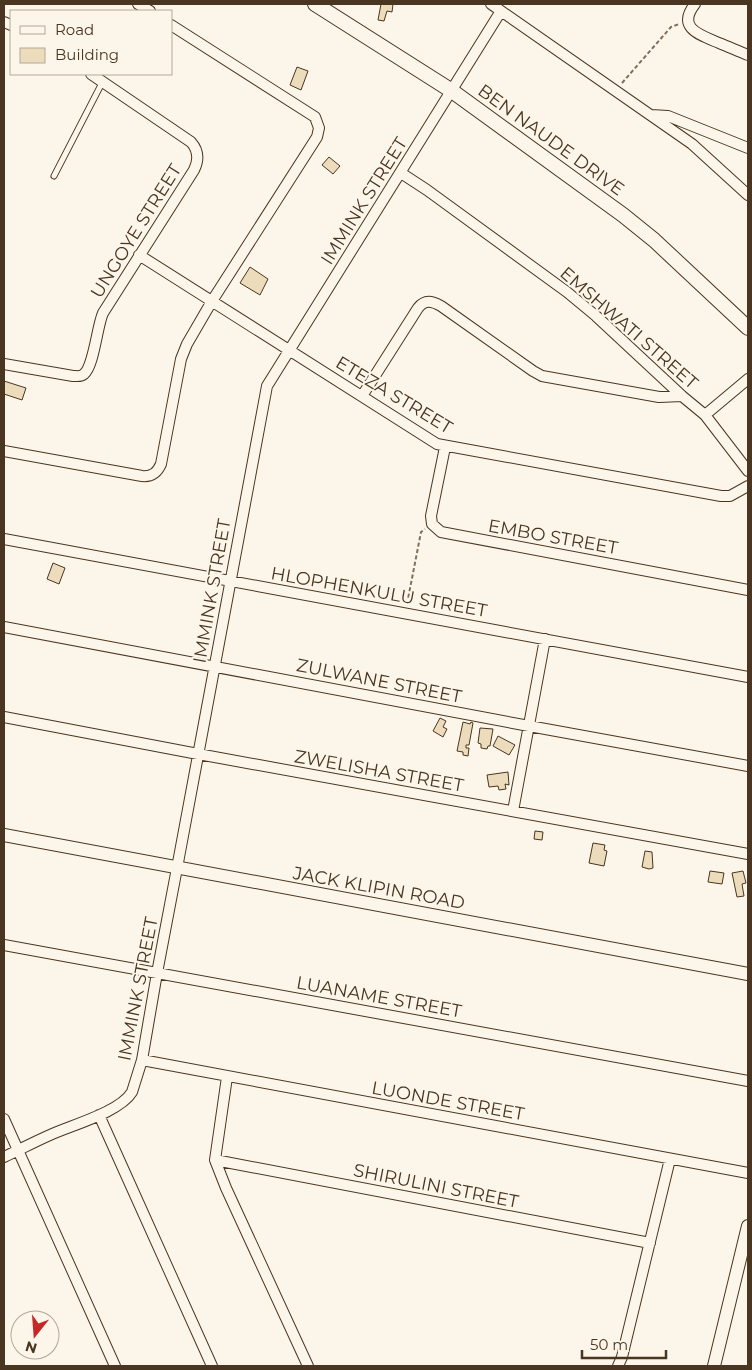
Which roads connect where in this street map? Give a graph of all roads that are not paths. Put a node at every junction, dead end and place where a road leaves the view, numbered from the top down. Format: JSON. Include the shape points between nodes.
{"nodes":[{"id":1,"x":138,"y":4,"type":"edge"},
{"id":2,"x":314,"y":4,"type":"edge"},
{"id":3,"x":491,"y":4,"type":"edge"},
{"id":4,"x":693,"y":7,"type":"edge"},
{"id":5,"x":150,"y":9,"type":"edge"},
{"id":6,"x":501,"y":11,"type":"junction"},
{"id":7,"x":172,"y":26,"type":"edge"},
{"id":8,"x":748,"y":55,"type":"edge"},
{"id":9,"x":105,"y":77,"type":"edge"},
{"id":10,"x":452,"y":91,"type":"junction"},
{"id":11,"x":650,"y":115,"type":"junction"},
{"id":12,"x":748,"y":148,"type":"edge"},
{"id":13,"x":401,"y":173,"type":"junction"},
{"id":14,"x":54,"y":176,"type":"dead end"},
{"id":15,"x":748,"y":196,"type":"edge"},
{"id":16,"x":139,"y":255,"type":"junction"},
{"id":17,"x":212,"y":301,"type":"junction"},
{"id":18,"x":748,"y":328,"type":"edge"},
{"id":19,"x":289,"y":350,"type":"junction"},
{"id":20,"x":4,"y":364,"type":"edge"},
{"id":21,"x":748,"y":380,"type":"edge"},
{"id":22,"x":362,"y":396,"type":"junction"},
{"id":23,"x":682,"y":396,"type":"junction"},
{"id":24,"x":705,"y":415,"type":"junction"},
{"id":25,"x":445,"y":447,"type":"junction"},
{"id":26,"x":4,"y":451,"type":"edge"},
{"id":27,"x":748,"y":471,"type":"edge"},
{"id":28,"x":748,"y":486,"type":"edge"},
{"id":29,"x":4,"y":539,"type":"edge"},
{"id":30,"x":231,"y":581,"type":"junction"},
{"id":31,"x":748,"y":590,"type":"edge"},
{"id":32,"x":4,"y":627,"type":"edge"},
{"id":33,"x":545,"y":639,"type":"junction"},
{"id":34,"x":215,"y":667,"type":"junction"},
{"id":35,"x":748,"y":677,"type":"edge"},
{"id":36,"x":4,"y":717,"type":"edge"},
{"id":37,"x":529,"y":726,"type":"junction"},
{"id":38,"x":198,"y":754,"type":"junction"},
{"id":39,"x":748,"y":766,"type":"edge"},
{"id":40,"x":513,"y":811,"type":"junction"},
{"id":41,"x":4,"y":835,"type":"edge"},
{"id":42,"x":748,"y":854,"type":"edge"},
{"id":43,"x":177,"y":868,"type":"junction"},
{"id":44,"x":4,"y":945,"type":"edge"},
{"id":45,"x":157,"y":972,"type":"junction"},
{"id":46,"x":748,"y":974,"type":"edge"},
{"id":47,"x":142,"y":1060,"type":"junction"},
{"id":48,"x":227,"y":1077,"type":"junction"},
{"id":49,"x":748,"y":1081,"type":"edge"},
{"id":50,"x":99,"y":1115,"type":"junction"},
{"id":51,"x":4,"y":1118,"type":"edge"},
{"id":52,"x":18,"y":1150,"type":"junction"},
{"id":53,"x":4,"y":1157,"type":"edge"},
{"id":54,"x":670,"y":1159,"type":"junction"},
{"id":55,"x":216,"y":1160,"type":"junction"},
{"id":56,"x":748,"y":1173,"type":"edge"},
{"id":57,"x":748,"y":1226,"type":"edge"},
{"id":58,"x":650,"y":1243,"type":"junction"},
{"id":59,"x":116,"y":1366,"type":"edge"},
{"id":60,"x":212,"y":1366,"type":"edge"},
{"id":61,"x":308,"y":1366,"type":"edge"},
{"id":62,"x":618,"y":1366,"type":"edge"},
{"id":63,"x":714,"y":1366,"type":"edge"}],
"edges":[{"from":1,"to":5,"type":"street"},
{"from":2,"to":10,"type":"main road","name":"BEN NAUDE DRIVE"},
{"from":3,"to":6,"type":"street"},
{"from":4,"to":8,"type":"street","via":[[688,20],[696,33]]},
{"from":6,"to":10,"type":"street","name":"IMMINK STREET"},
{"from":6,"to":11,"type":"street"},
{"from":7,"to":17,"type":"street","via":[[314,117],[318,128],[315,141]]},
{"from":9,"to":14,"type":"lane"},
{"from":9,"to":16,"type":"street","name":"UNGOYE STREET","via":[[188,140],[197,152],[194,170]]},
{"from":10,"to":13,"type":"street","name":"IMMINK STREET"},
{"from":10,"to":18,"type":"main road","name":"BEN NAUDE DRIVE","via":[[623,215]]},
{"from":11,"to":12,"type":"street","via":[[668,116]]},
{"from":11,"to":15,"type":"street","via":[[692,144]]},
{"from":13,"to":19,"type":"street","name":"IMMINK STREET"},
{"from":13,"to":23,"type":"street","name":"EMSHWATI STREET","via":[[567,292]]},
{"from":16,"to":17,"type":"street","name":"ETEZA STREET"},
{"from":16,"to":20,"type":"street","name":"UNGOYE STREET","via":[[101,318],[90,364],[84,374],[73,376]]},
{"from":17,"to":19,"type":"street","name":"ETEZA STREET"},
{"from":17,"to":26,"type":"street","via":[[183,355],[161,464],[155,474],[147,477]]},
{"from":19,"to":22,"type":"street","name":"ETEZA STREET"},
{"from":19,"to":30,"type":"street","name":"IMMINK STREET","via":[[266,389]]},
{"from":21,"to":24,"type":"street"},
{"from":22,"to":23,"type":"street","via":[[418,308],[429,302],[441,306],[542,376],[659,397]]},
{"from":22,"to":25,"type":"street","name":"ETEZA STREET"},
{"from":23,"to":24,"type":"street","name":"EMSHWATI STREET"},
{"from":24,"to":27,"type":"street","name":"EMSHWATI STREET"},
{"from":25,"to":28,"type":"street","name":"ETEZA STREET","via":[[721,496],[730,496]]},
{"from":25,"to":31,"type":"street","name":"EMBO STREET","via":[[431,513],[432,524],[447,534]]},
{"from":29,"to":30,"type":"street","name":"HLOPHENKULU STREET"},
{"from":30,"to":33,"type":"street","name":"HLOPHENKULU STREET"},
{"from":30,"to":34,"type":"street","name":"IMMINK STREET"},
{"from":32,"to":34,"type":"street","name":"ZULWANE STREET"},
{"from":33,"to":35,"type":"street","name":"HLOPHENKULU STREET"},
{"from":33,"to":37,"type":"street"},
{"from":34,"to":37,"type":"street","name":"ZULWANE STREET"},
{"from":34,"to":38,"type":"street","name":"IMMINK STREET"},
{"from":36,"to":38,"type":"street","name":"ZWELISHA STREET"},
{"from":37,"to":39,"type":"street","name":"ZULWANE STREET"},
{"from":37,"to":40,"type":"street"},
{"from":38,"to":40,"type":"street","name":"ZWELISHA STREET"},
{"from":38,"to":43,"type":"street","name":"IMMINK STREET"},
{"from":40,"to":42,"type":"street","name":"ZWELISHA STREET"},
{"from":41,"to":43,"type":"street","name":"JACK KLIPIN ROAD"},
{"from":43,"to":45,"type":"street","name":"IMMINK STREET"},
{"from":43,"to":46,"type":"street","name":"JACK KLIPIN ROAD"},
{"from":44,"to":45,"type":"street","name":"LUANAME STREET"},
{"from":45,"to":47,"type":"street","name":"IMMINK STREET"},
{"from":45,"to":49,"type":"street","name":"LUANAME STREET"},
{"from":47,"to":48,"type":"street","name":"LUONDE STREET"},
{"from":47,"to":50,"type":"street","name":"IMMINK STREET","via":[[130,1096]]},
{"from":48,"to":54,"type":"street","name":"LUONDE STREET"},
{"from":48,"to":55,"type":"street"},
{"from":50,"to":52,"type":"street","name":"IMMINK STREET"},
{"from":50,"to":60,"type":"street"},
{"from":51,"to":52,"type":"street"},
{"from":52,"to":53,"type":"street","name":"IMMINK STREET"},
{"from":52,"to":59,"type":"street"},
{"from":54,"to":56,"type":"street","name":"LUONDE STREET"},
{"from":54,"to":58,"type":"street"},
{"from":55,"to":58,"type":"street","name":"SHIRULINI STREET"},
{"from":55,"to":61,"type":"street"},
{"from":57,"to":63,"type":"street"},
{"from":58,"to":62,"type":"street"}]}
